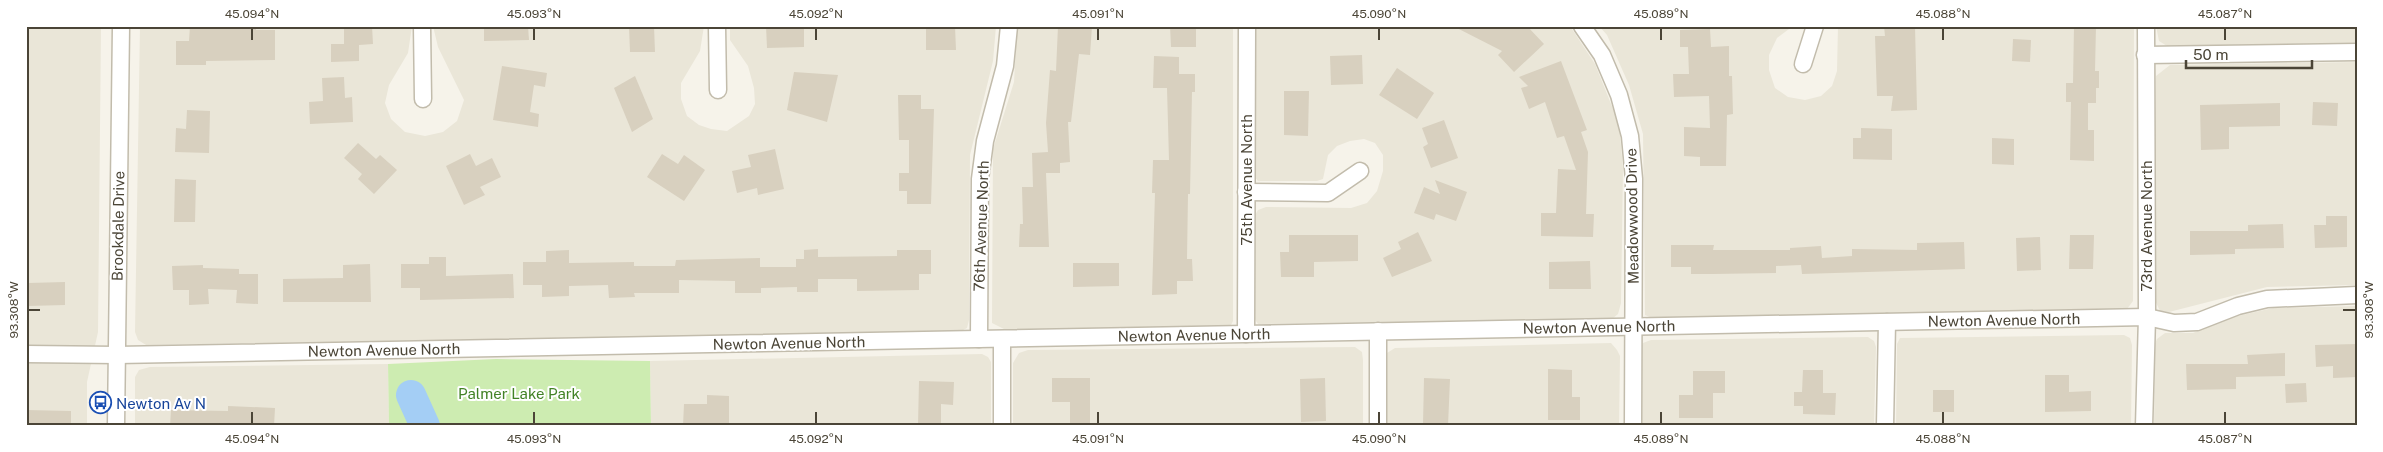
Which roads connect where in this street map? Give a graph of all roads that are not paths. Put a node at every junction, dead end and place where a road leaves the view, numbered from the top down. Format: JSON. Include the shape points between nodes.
{"nodes":[{"id":1,"x":121,"y":26,"type":"edge"},
{"id":2,"x":422,"y":26,"type":"edge"},
{"id":3,"x":717,"y":26,"type":"edge"},
{"id":4,"x":1009,"y":26,"type":"edge"},
{"id":5,"x":1247,"y":26,"type":"edge"},
{"id":6,"x":1582,"y":26,"type":"edge"},
{"id":7,"x":1815,"y":26,"type":"edge"},
{"id":8,"x":2146,"y":26,"type":"edge"},
{"id":9,"x":2357,"y":52,"type":"edge"},
{"id":10,"x":2145,"y":55,"type":"junction"},
{"id":11,"x":1803,"y":64,"type":"dead end"},
{"id":12,"x":718,"y":90,"type":"dead end"},
{"id":13,"x":423,"y":100,"type":"dead end"},
{"id":14,"x":1360,"y":171,"type":"dead end"},
{"id":15,"x":1246,"y":192,"type":"junction"},
{"id":16,"x":2357,"y":295,"type":"edge"},
{"id":17,"x":2147,"y":317,"type":"junction"},
{"id":18,"x":1886,"y":322,"type":"junction"},
{"id":19,"x":1634,"y":326,"type":"junction"},
{"id":20,"x":1378,"y":331,"type":"junction"},
{"id":21,"x":1246,"y":334,"type":"junction"},
{"id":22,"x":978,"y":338,"type":"junction"},
{"id":23,"x":1002,"y":338,"type":"junction"},
{"id":24,"x":26,"y":354,"type":"edge"},
{"id":25,"x":117,"y":355,"type":"junction"},
{"id":26,"x":116,"y":426,"type":"edge"},
{"id":27,"x":1002,"y":426,"type":"edge"},
{"id":28,"x":1378,"y":426,"type":"edge"},
{"id":29,"x":1632,"y":426,"type":"edge"},
{"id":30,"x":1885,"y":426,"type":"edge"},
{"id":31,"x":2144,"y":426,"type":"edge"}],
"edges":[{"from":1,"to":25,"type":"street","name":"Brookdale Drive"},
{"from":2,"to":13,"type":"street"},
{"from":3,"to":12,"type":"street"},
{"from":4,"to":22,"type":"street","name":"76th Avenue North","via":[[1005,66],[985,141],[980,179]]},
{"from":5,"to":15,"type":"street","name":"75th Avenue North"},
{"from":6,"to":19,"type":"street","name":"Meadowwood Drive","via":[[1602,55],[1616,87],[1630,136],[1634,179]]},
{"from":7,"to":11,"type":"street"},
{"from":8,"to":10,"type":"street","name":"73rd Avenue North"},
{"from":9,"to":10,"type":"street"},
{"from":10,"to":17,"type":"street","name":"73rd Avenue North"},
{"from":14,"to":15,"type":"street","via":[[1328,193]]},
{"from":15,"to":21,"type":"street","name":"75th Avenue North"},
{"from":16,"to":17,"type":"street","name":"Newton Avenue North","via":[[2267,299],[2197,322],[2174,323]]},
{"from":17,"to":18,"type":"street","name":"Newton Avenue North"},
{"from":17,"to":31,"type":"street","name":"73rd Avenue North"},
{"from":18,"to":19,"type":"street","name":"Newton Avenue North"},
{"from":18,"to":30,"type":"street"},
{"from":19,"to":20,"type":"street","name":"Newton Avenue North"},
{"from":19,"to":29,"type":"street","name":"Meadowwood Drive"},
{"from":20,"to":21,"type":"street","name":"Newton Avenue North"},
{"from":20,"to":28,"type":"street"},
{"from":21,"to":23,"type":"street","name":"Newton Avenue North"},
{"from":22,"to":23,"type":"street","name":"Newton Avenue North"},
{"from":22,"to":25,"type":"street","name":"Newton Avenue North"},
{"from":23,"to":27,"type":"street"},
{"from":24,"to":25,"type":"street","name":"Newton Avenue North"},
{"from":25,"to":26,"type":"street","name":"Brookdale Drive"}]}
